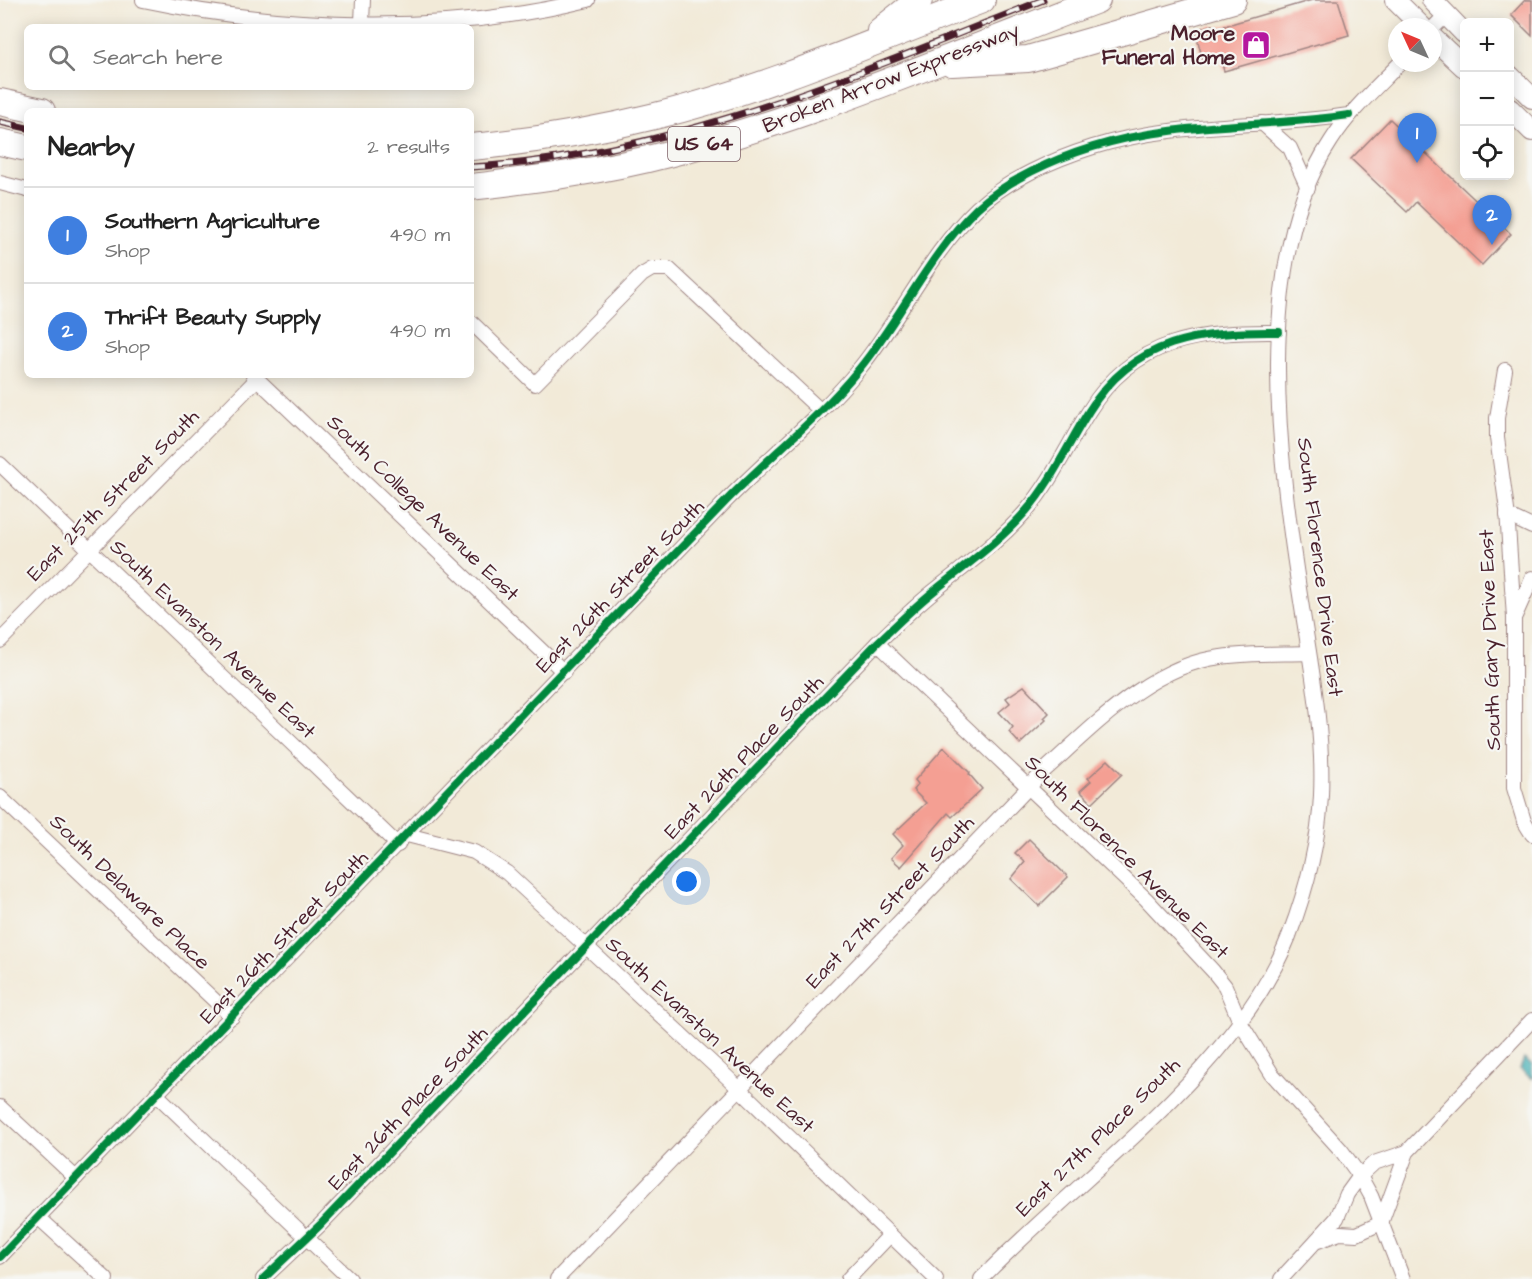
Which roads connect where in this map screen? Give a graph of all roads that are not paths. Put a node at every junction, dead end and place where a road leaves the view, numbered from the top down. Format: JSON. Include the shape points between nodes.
{"nodes":[{"id":1,"x":143,"y":0,"type":"edge"},
{"id":2,"x":363,"y":0,"type":"edge"},
{"id":3,"x":588,"y":0,"type":"edge"},
{"id":4,"x":919,"y":0,"type":"edge"},
{"id":5,"x":982,"y":0,"type":"edge"},
{"id":6,"x":1097,"y":0,"type":"edge"},
{"id":7,"x":1233,"y":0,"type":"edge"},
{"id":8,"x":1395,"y":0,"type":"edge"},
{"id":9,"x":1432,"y":0,"type":"edge"},
{"id":10,"x":1413,"y":18,"type":"edge"},
{"id":11,"x":1438,"y":18,"type":"edge"},
{"id":12,"x":362,"y":22,"type":"junction"},
{"id":13,"x":1442,"y":23,"type":"edge"},
{"id":14,"x":1460,"y":31,"type":"edge"},
{"id":15,"x":1442,"y":46,"type":"edge"},
{"id":16,"x":859,"y":48,"type":"junction"},
{"id":17,"x":1460,"y":63,"type":"edge"},
{"id":18,"x":928,"y":65,"type":"junction"},
{"id":19,"x":1391,"y":72,"type":"edge"},
{"id":20,"x":1514,"y":81,"type":"edge"},
{"id":21,"x":1532,"y":98,"type":"edge"},
{"id":22,"x":0,"y":102,"type":"edge"},
{"id":23,"x":28,"y":108,"type":"edge"},
{"id":24,"x":1349,"y":115,"type":"junction"},
{"id":25,"x":1514,"y":115,"type":"edge"},
{"id":26,"x":1262,"y":123,"type":"junction"},
{"id":27,"x":1532,"y":131,"type":"edge"},
{"id":28,"x":0,"y":142,"type":"edge"},
{"id":29,"x":24,"y":147,"type":"edge"},
{"id":30,"x":474,"y":147,"type":"edge"},
{"id":31,"x":0,"y":183,"type":"edge"},
{"id":32,"x":474,"y":187,"type":"edge"},
{"id":33,"x":1308,"y":188,"type":"junction"},
{"id":34,"x":24,"y":189,"type":"edge"},
{"id":35,"x":474,"y":325,"type":"edge"},
{"id":36,"x":1279,"y":332,"type":"junction"},
{"id":37,"x":1505,"y":370,"type":"dead end"},
{"id":38,"x":254,"y":378,"type":"edge"},
{"id":39,"x":256,"y":378,"type":"edge"},
{"id":40,"x":821,"y":411,"type":"junction"},
{"id":41,"x":0,"y":464,"type":"edge"},
{"id":42,"x":1507,"y":515,"type":"junction"},
{"id":43,"x":1532,"y":527,"type":"edge"},
{"id":44,"x":89,"y":550,"type":"junction"},
{"id":45,"x":1532,"y":578,"type":"edge"},
{"id":46,"x":1514,"y":618,"type":"junction"},
{"id":47,"x":0,"y":641,"type":"edge"},
{"id":48,"x":877,"y":643,"type":"junction"},
{"id":49,"x":1308,"y":653,"type":"junction"},
{"id":50,"x":564,"y":672,"type":"junction"},
{"id":51,"x":1028,"y":788,"type":"junction"},
{"id":52,"x":0,"y":797,"type":"edge"},
{"id":53,"x":1532,"y":834,"type":"edge"},
{"id":54,"x":403,"y":840,"type":"junction"},
{"id":55,"x":586,"y":947,"type":"junction"},
{"id":56,"x":231,"y":1017,"type":"junction"},
{"id":57,"x":1532,"y":1020,"type":"edge"},
{"id":58,"x":1240,"y":1022,"type":"junction"},
{"id":59,"x":739,"y":1089,"type":"junction"},
{"id":60,"x":156,"y":1094,"type":"junction"},
{"id":61,"x":0,"y":1107,"type":"edge"},
{"id":62,"x":1407,"y":1152,"type":"junction"},
{"id":63,"x":1360,"y":1176,"type":"junction"},
{"id":64,"x":76,"y":1178,"type":"junction"},
{"id":65,"x":38,"y":1217,"type":"junction"},
{"id":66,"x":1381,"y":1223,"type":"junction"},
{"id":67,"x":890,"y":1235,"type":"junction"},
{"id":68,"x":306,"y":1237,"type":"junction"},
{"id":69,"x":1318,"y":1241,"type":"junction"},
{"id":70,"x":0,"y":1257,"type":"edge"},
{"id":71,"x":106,"y":1279,"type":"edge"},
{"id":72,"x":263,"y":1279,"type":"edge"},
{"id":73,"x":350,"y":1279,"type":"edge"},
{"id":74,"x":557,"y":1279,"type":"edge"},
{"id":75,"x":848,"y":1279,"type":"edge"},
{"id":76,"x":936,"y":1279,"type":"edge"},
{"id":77,"x":981,"y":1279,"type":"edge"},
{"id":78,"x":1281,"y":1279,"type":"edge"},
{"id":79,"x":1403,"y":1279,"type":"edge"}],
"edges":[{"from":1,"to":12,"type":"street","via":[[220,15]]},
{"from":2,"to":12,"type":"street"},
{"from":3,"to":12,"type":"street","via":[[477,18],[422,23]]},
{"from":4,"to":16,"type":"highway"},
{"from":5,"to":16,"type":"highway","name":"Broken Arrow Expressway","number":"US 64"},
{"from":6,"to":18,"type":"highway","name":"Broken Arrow Expressway","number":"US 64"},
{"from":7,"to":18,"type":"highway","via":[[1028,59]]},
{"from":8,"to":10,"type":"main road"},
{"from":9,"to":11,"type":"main road"},
{"from":13,"to":14,"type":"main road"},
{"from":15,"to":17,"type":"main road"},
{"from":16,"to":30,"type":"highway","name":"Broken Arrow Expressway","number":"US 64","via":[[766,83],[656,116],[581,132]]},
{"from":18,"to":32,"type":"highway","name":"Broken Arrow Expressway","number":"US 64","via":[[787,118],[667,154],[588,171]]},
{"from":19,"to":24,"type":"street"},
{"from":20,"to":21,"type":"main road"},
{"from":22,"to":23,"type":"highway"},
{"from":24,"to":26,"type":"street","name":"East 26th Street South"},
{"from":24,"to":33,"type":"street","name":"South Florence Drive East","via":[[1326,149]]},
{"from":25,"to":27,"type":"main road"},
{"from":26,"to":33,"type":"street","via":[[1290,148]]},
{"from":26,"to":40,"type":"street","name":"East 26th Street South","via":[[1177,129],[1122,139],[1064,159],[1005,187],[979,206],[952,235],[878,345]]},
{"from":28,"to":29,"type":"highway"},
{"from":31,"to":34,"type":"street"},
{"from":33,"to":36,"type":"street","name":"South Florence Drive East","via":[[1286,259]]},
{"from":35,"to":40,"type":"street","via":[[535,384],[642,274],[661,267],[677,274]]},
{"from":36,"to":48,"type":"street","name":"East 26th Place South","via":[[1191,338],[1162,347],[1129,367],[1090,409],[1027,510]]},
{"from":36,"to":49,"type":"street","name":"South Florence Drive East","via":[[1284,469]]},
{"from":37,"to":42,"type":"street","name":"South Gary Drive East","via":[[1497,438]]},
{"from":38,"to":44,"type":"street","name":"East 25th Street South"},
{"from":39,"to":50,"type":"street","name":"South College Avenue East"},
{"from":40,"to":50,"type":"street","name":"East 26th Street South","via":[[727,500]]},
{"from":41,"to":44,"type":"street","name":"South Evanston Avenue East"},
{"from":42,"to":43,"type":"street"},
{"from":42,"to":46,"type":"street","name":"South Gary Drive East"},
{"from":44,"to":47,"type":"street","name":"East 25th Street South"},
{"from":44,"to":54,"type":"street","name":"South Evanston Avenue East"},
{"from":45,"to":46,"type":"street"},
{"from":46,"to":53,"type":"street","name":"South Gary Drive East","via":[[1514,788]]},
{"from":48,"to":51,"type":"street","name":"South Florence Avenue East"},
{"from":48,"to":55,"type":"street","name":"East 26th Place South"},
{"from":49,"to":51,"type":"street","name":"East 27th Street South","via":[[1220,657],[1165,676],[1133,695],[1091,729]]},
{"from":49,"to":58,"type":"street","name":"South Florence Drive East","via":[[1321,763],[1321,797],[1310,871],[1288,939]]},
{"from":50,"to":54,"type":"street","name":"East 26th Street South"},
{"from":51,"to":58,"type":"street","name":"South Florence Avenue East","via":[[1146,899],[1199,955],[1225,986]]},
{"from":51,"to":59,"type":"street","name":"East 27th Street South"},
{"from":52,"to":56,"type":"street","name":"South Delaware Place"},
{"from":54,"to":55,"type":"street","name":"South Evanston Avenue East","via":[[451,844],[493,861]]},
{"from":54,"to":56,"type":"street","name":"East 26th Street South"},
{"from":55,"to":59,"type":"street","name":"South Evanston Avenue East"},
{"from":55,"to":68,"type":"street","name":"East 26th Place South"},
{"from":56,"to":60,"type":"street","name":"East 26th Street South"},
{"from":57,"to":62,"type":"street"},
{"from":58,"to":63,"type":"street","name":"South Florence Avenue East","via":[[1272,1074]]},
{"from":58,"to":77,"type":"street","name":"East 27th Place South","via":[[1160,1110]]},
{"from":59,"to":67,"type":"street","name":"South Evanston Avenue East"},
{"from":59,"to":74,"type":"street","name":"East 27th Street South"},
{"from":60,"to":64,"type":"street","name":"East 26th Street South"},
{"from":60,"to":68,"type":"street"},
{"from":61,"to":64,"type":"street"},
{"from":62,"to":63,"type":"street","via":[[1374,1163]]},
{"from":62,"to":66,"type":"street"},
{"from":63,"to":66,"type":"street","name":"South Florence Avenue East"},
{"from":63,"to":69,"type":"street","via":[[1337,1218]]},
{"from":64,"to":65,"type":"street","name":"East 26th Street South"},
{"from":65,"to":70,"type":"street","name":"East 26th Street South"},
{"from":65,"to":71,"type":"street"},
{"from":66,"to":69,"type":"street","via":[[1357,1234],[1340,1233]]},
{"from":66,"to":79,"type":"street","name":"South Florence Avenue East"},
{"from":67,"to":75,"type":"street"},
{"from":67,"to":76,"type":"street","name":"South Evanston Avenue East"},
{"from":68,"to":72,"type":"street","name":"East 26th Place South"},
{"from":68,"to":73,"type":"street"},
{"from":69,"to":78,"type":"street"}]}
